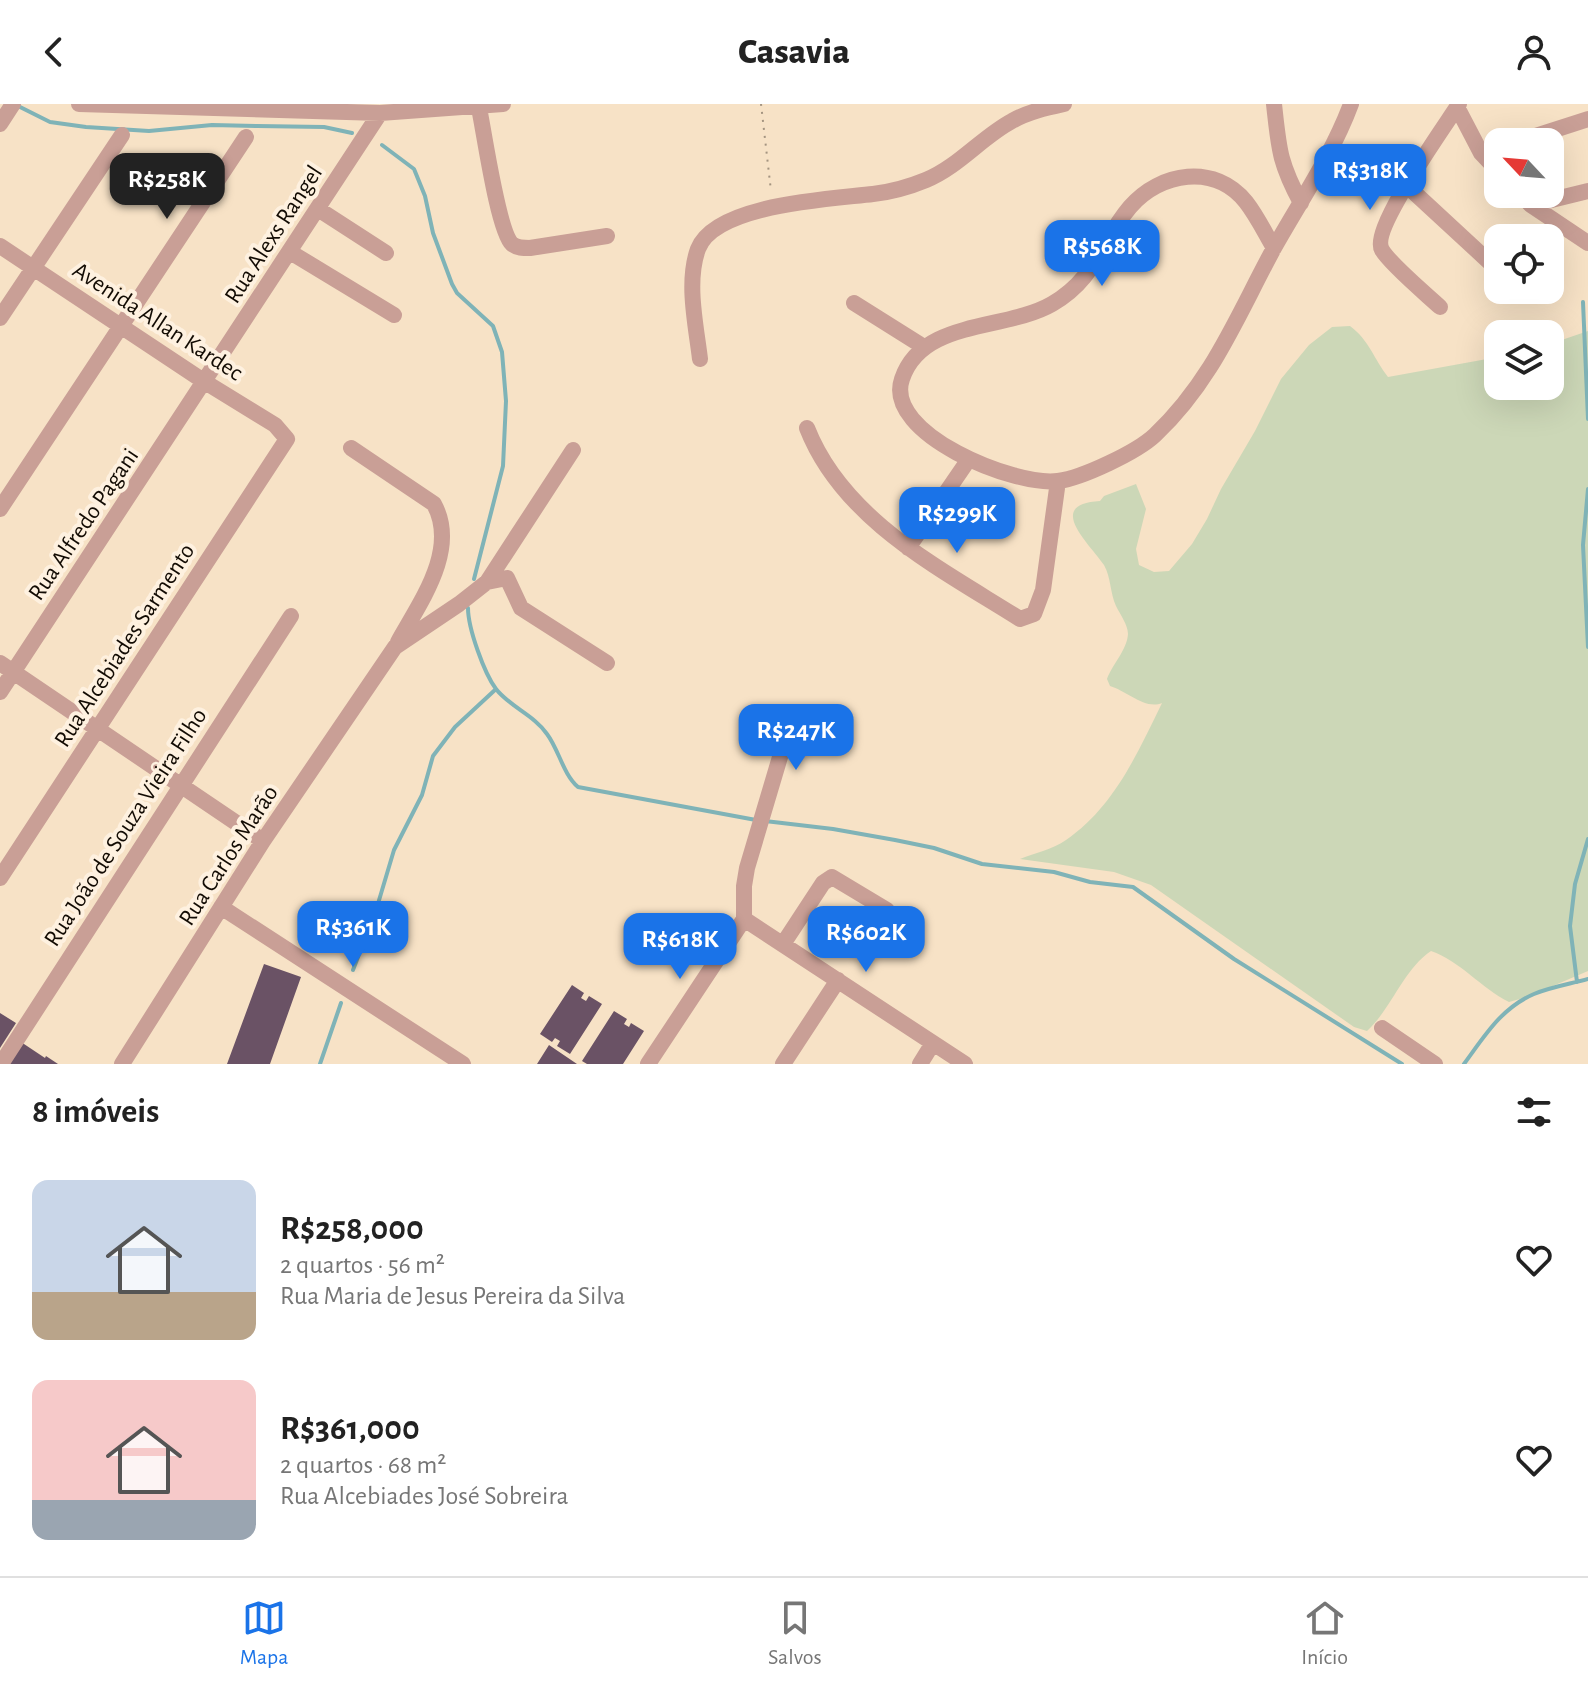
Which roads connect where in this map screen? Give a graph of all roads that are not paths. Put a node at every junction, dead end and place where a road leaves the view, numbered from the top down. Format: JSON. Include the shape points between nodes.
{"nodes":[{"id":1,"x":79,"y":104,"type":"edge"},
{"id":2,"x":503,"y":104,"type":"edge"},
{"id":3,"x":1064,"y":104,"type":"edge"},
{"id":4,"x":1274,"y":104,"type":"edge"},
{"id":5,"x":1351,"y":104,"type":"edge"},
{"id":6,"x":1458,"y":106,"type":"edge"},
{"id":7,"x":479,"y":108,"type":"junction"},
{"id":8,"x":380,"y":113,"type":"junction"},
{"id":9,"x":1588,"y":119,"type":"edge"},
{"id":10,"x":1560,"y":128,"type":"edge"},
{"id":11,"x":122,"y":135,"type":"dead end"},
{"id":12,"x":246,"y":137,"type":"dead end"},
{"id":13,"x":1484,"y":152,"type":"edge"},
{"id":14,"x":1481,"y":153,"type":"junction"},
{"id":15,"x":1484,"y":156,"type":"edge"},
{"id":16,"x":1406,"y":185,"type":"junction"},
{"id":17,"x":1588,"y":191,"type":"edge"},
{"id":18,"x":1564,"y":194,"type":"edge"},
{"id":19,"x":1301,"y":203,"type":"junction"},
{"id":20,"x":1537,"y":208,"type":"edge"},
{"id":21,"x":318,"y":209,"type":"junction"},
{"id":22,"x":607,"y":236,"type":"dead end"},
{"id":23,"x":1588,"y":243,"type":"edge"},
{"id":24,"x":0,"y":246,"type":"edge"},
{"id":25,"x":1274,"y":248,"type":"junction"},
{"id":26,"x":290,"y":252,"type":"junction"},
{"id":27,"x":386,"y":253,"type":"dead end"},
{"id":28,"x":1484,"y":257,"type":"edge"},
{"id":29,"x":33,"y":268,"type":"junction"},
{"id":30,"x":854,"y":303,"type":"dead end"},
{"id":31,"x":1440,"y":307,"type":"dead end"},
{"id":32,"x":394,"y":315,"type":"dead end"},
{"id":33,"x":0,"y":318,"type":"edge"},
{"id":34,"x":120,"y":327,"type":"junction"},
{"id":35,"x":924,"y":347,"type":"junction"},
{"id":36,"x":700,"y":359,"type":"dead end"},
{"id":37,"x":205,"y":382,"type":"junction"},
{"id":38,"x":807,"y":428,"type":"dead end"},
{"id":39,"x":287,"y":439,"type":"joint"},
{"id":40,"x":351,"y":448,"type":"dead end"},
{"id":41,"x":573,"y":450,"type":"dead end"},
{"id":42,"x":969,"y":459,"type":"junction"},
{"id":43,"x":1058,"y":481,"type":"junction"},
{"id":44,"x":0,"y":509,"type":"edge"},
{"id":45,"x":908,"y":548,"type":"junction"},
{"id":46,"x":487,"y":582,"type":"junction"},
{"id":47,"x":291,"y":616,"type":"dead end"},
{"id":48,"x":395,"y":647,"type":"junction"},
{"id":49,"x":607,"y":663,"type":"dead end"},
{"id":50,"x":7,"y":667,"type":"edge"},
{"id":51,"x":0,"y":692,"type":"edge"},
{"id":52,"x":791,"y":720,"type":"dead end"},
{"id":53,"x":99,"y":730,"type":"junction"},
{"id":54,"x":180,"y":785,"type":"junction"},
{"id":55,"x":263,"y":841,"type":"junction"},
{"id":56,"x":0,"y":878,"type":"edge"},
{"id":57,"x":221,"y":907,"type":"junction"},
{"id":58,"x":887,"y":910,"type":"dead end"},
{"id":59,"x":744,"y":919,"type":"junction"},
{"id":60,"x":783,"y":944,"type":"junction"},
{"id":61,"x":838,"y":980,"type":"junction"},
{"id":62,"x":1382,"y":1028,"type":"dead end"},
{"id":63,"x":933,"y":1043,"type":"junction"},
{"id":64,"x":1,"y":1064,"type":"edge"},
{"id":65,"x":122,"y":1064,"type":"edge"},
{"id":66,"x":463,"y":1064,"type":"edge"},
{"id":67,"x":648,"y":1064,"type":"edge"},
{"id":68,"x":783,"y":1064,"type":"edge"},
{"id":69,"x":920,"y":1064,"type":"edge"},
{"id":70,"x":965,"y":1064,"type":"edge"},
{"id":71,"x":1435,"y":1064,"type":"edge"}],
"edges":[{"from":1,"to":8,"type":"street"},
{"from":2,"to":7,"type":"street"},
{"from":3,"to":36,"type":"street","via":[[1011,121],[929,179],[897,190],[773,208],[713,230],[697,252],[693,288]]},
{"from":4,"to":19,"type":"street","via":[[1279,154]]},
{"from":5,"to":19,"type":"street"},
{"from":6,"to":14,"type":"street"},
{"from":6,"to":16,"type":"street"},
{"from":7,"to":8,"type":"street"},
{"from":7,"to":22,"type":"street","via":[[503,226],[512,244],[530,248]]},
{"from":8,"to":21,"type":"street","name":"Rua Alexs Rangel"},
{"from":9,"to":10,"type":"street"},
{"from":11,"to":29,"type":"street"},
{"from":12,"to":34,"type":"street"},
{"from":13,"to":14,"type":"street"},
{"from":14,"to":15,"type":"street"},
{"from":16,"to":28,"type":"street"},
{"from":16,"to":31,"type":"street","via":[[1380,244]]},
{"from":17,"to":18,"type":"street"},
{"from":19,"to":25,"type":"street"},
{"from":20,"to":23,"type":"street"},
{"from":21,"to":26,"type":"street","name":"Rua Alexs Rangel"},
{"from":21,"to":27,"type":"street"},
{"from":24,"to":29,"type":"street","name":"Avenida Allan Kardec"},
{"from":25,"to":35,"type":"street","via":[[1245,200],[1228,186],[1210,177],[1170,179],[1144,192],[1129,208],[1075,288],[1025,315]]},
{"from":25,"to":43,"type":"street","via":[[1217,358],[1181,410],[1119,460]]},
{"from":26,"to":32,"type":"street"},
{"from":26,"to":37,"type":"street","name":"Rua Alexs Rangel"},
{"from":29,"to":33,"type":"street"},
{"from":29,"to":34,"type":"street","name":"Avenida Allan Kardec"},
{"from":30,"to":35,"type":"street"},
{"from":34,"to":37,"type":"street","name":"Avenida Allan Kardec"},
{"from":34,"to":44,"type":"street"},
{"from":35,"to":42,"type":"street","via":[[902,377],[904,407],[926,432]]},
{"from":37,"to":39,"type":"street","name":"Avenida Allan Kardec","via":[[275,425]]},
{"from":37,"to":50,"type":"street","name":"Rua Alfredo Pagani"},
{"from":38,"to":45,"type":"street","via":[[837,482]]},
{"from":39,"to":53,"type":"street","name":"Rua Alcebiades Sarmento"},
{"from":40,"to":48,"type":"street","name":"Rua Carlos Marão","via":[[434,504],[444,529],[430,584]]},
{"from":41,"to":46,"type":"street"},
{"from":42,"to":43,"type":"street","via":[[1007,475]]},
{"from":42,"to":45,"type":"street"},
{"from":43,"to":45,"type":"street","via":[[1043,590],[1028,617],[1020,619]]},
{"from":46,"to":48,"type":"street"},
{"from":46,"to":49,"type":"street","via":[[507,578],[521,608]]},
{"from":47,"to":54,"type":"street","name":"Rua João de Souza Vieira Filho"},
{"from":48,"to":55,"type":"street","name":"Rua Carlos Marão"},
{"from":50,"to":51,"type":"street","name":"Rua Alfredo Pagani"},
{"from":50,"to":53,"type":"street"},
{"from":52,"to":59,"type":"street","via":[[744,886]]},
{"from":53,"to":54,"type":"street"},
{"from":53,"to":56,"type":"street","name":"Rua Alcebiades Sarmento"},
{"from":54,"to":55,"type":"street"},
{"from":54,"to":64,"type":"street","name":"Rua João de Souza Vieira Filho"},
{"from":55,"to":57,"type":"street","name":"Rua Carlos Marão"},
{"from":57,"to":65,"type":"street","name":"Rua Carlos Marão"},
{"from":57,"to":66,"type":"street"},
{"from":58,"to":60,"type":"street","via":[[832,877]]},
{"from":59,"to":60,"type":"street"},
{"from":59,"to":67,"type":"street"},
{"from":60,"to":61,"type":"street"},
{"from":61,"to":63,"type":"street"},
{"from":61,"to":68,"type":"street"},
{"from":62,"to":71,"type":"street"},
{"from":63,"to":69,"type":"street"},
{"from":63,"to":70,"type":"street"}]}
